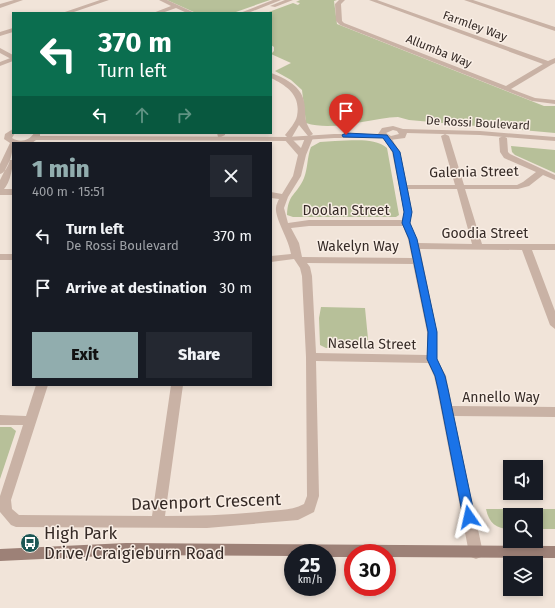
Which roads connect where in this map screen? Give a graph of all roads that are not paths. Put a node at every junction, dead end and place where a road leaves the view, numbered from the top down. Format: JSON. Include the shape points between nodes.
{"nodes":[{"id":1,"x":20,"y":0,"type":"edge"},
{"id":2,"x":106,"y":0,"type":"edge"},
{"id":3,"x":162,"y":0,"type":"edge"},
{"id":4,"x":278,"y":0,"type":"edge"},
{"id":5,"x":290,"y":0,"type":"edge"},
{"id":6,"x":342,"y":0,"type":"edge"},
{"id":7,"x":372,"y":0,"type":"edge"},
{"id":8,"x":467,"y":0,"type":"edge"},
{"id":9,"x":0,"y":6,"type":"edge"},
{"id":10,"x":176,"y":6,"type":"junction"},
{"id":11,"x":69,"y":12,"type":"edge"},
{"id":12,"x":159,"y":12,"type":"edge"},
{"id":13,"x":190,"y":12,"type":"edge"},
{"id":14,"x":246,"y":12,"type":"edge"},
{"id":15,"x":259,"y":12,"type":"edge"},
{"id":16,"x":555,"y":29,"type":"edge"},
{"id":17,"x":12,"y":30,"type":"edge"},
{"id":18,"x":0,"y":34,"type":"edge"},
{"id":19,"x":0,"y":45,"type":"edge"},
{"id":20,"x":0,"y":50,"type":"edge"},
{"id":21,"x":12,"y":52,"type":"edge"},
{"id":22,"x":12,"y":58,"type":"edge"},
{"id":23,"x":12,"y":59,"type":"edge"},
{"id":24,"x":552,"y":62,"type":"edge"},
{"id":25,"x":0,"y":64,"type":"edge"},
{"id":26,"x":272,"y":76,"type":"edge"},
{"id":27,"x":506,"y":89,"type":"junction"},
{"id":28,"x":555,"y":102,"type":"edge"},
{"id":29,"x":300,"y":118,"type":"junction"},
{"id":30,"x":0,"y":133,"type":"edge"},
{"id":31,"x":221,"y":134,"type":"edge"},
{"id":32,"x":385,"y":135,"type":"junction"},
{"id":33,"x":400,"y":135,"type":"junction"},
{"id":34,"x":35,"y":136,"type":"edge"},
{"id":35,"x":309,"y":136,"type":"junction"},
{"id":36,"x":445,"y":136,"type":"junction"},
{"id":37,"x":288,"y":137,"type":"junction"},
{"id":38,"x":503,"y":138,"type":"junction"},
{"id":39,"x":10,"y":139,"type":"edge"},
{"id":40,"x":555,"y":139,"type":"edge"},
{"id":41,"x":25,"y":142,"type":"edge"},
{"id":42,"x":555,"y":143,"type":"edge"},
{"id":43,"x":396,"y":152,"type":"junction"},
{"id":44,"x":302,"y":155,"type":"junction"},
{"id":45,"x":12,"y":164,"type":"edge"},
{"id":46,"x":0,"y":172,"type":"edge"},
{"id":47,"x":542,"y":172,"type":"junction"},
{"id":48,"x":555,"y":178,"type":"edge"},
{"id":49,"x":403,"y":186,"type":"junction"},
{"id":50,"x":460,"y":187,"type":"junction"},
{"id":51,"x":0,"y":191,"type":"edge"},
{"id":52,"x":12,"y":192,"type":"edge"},
{"id":53,"x":272,"y":195,"type":"edge"},
{"id":54,"x":284,"y":197,"type":"junction"},
{"id":55,"x":406,"y":223,"type":"junction"},
{"id":56,"x":286,"y":226,"type":"junction"},
{"id":57,"x":415,"y":246,"type":"junction"},
{"id":58,"x":478,"y":247,"type":"junction"},
{"id":59,"x":526,"y":247,"type":"junction"},
{"id":60,"x":555,"y":247,"type":"edge"},
{"id":61,"x":0,"y":257,"type":"edge"},
{"id":62,"x":12,"y":257,"type":"edge"},
{"id":63,"x":297,"y":258,"type":"junction"},
{"id":64,"x":272,"y":259,"type":"edge"},
{"id":65,"x":418,"y":261,"type":"junction"},
{"id":66,"x":555,"y":325,"type":"edge"},
{"id":67,"x":311,"y":357,"type":"junction"},
{"id":68,"x":432,"y":359,"type":"junction"},
{"id":69,"x":42,"y":386,"type":"edge"},
{"id":70,"x":177,"y":386,"type":"edge"},
{"id":71,"x":448,"y":412,"type":"junction"},
{"id":72,"x":555,"y":412,"type":"edge"},
{"id":73,"x":0,"y":420,"type":"edge"},
{"id":74,"x":31,"y":421,"type":"junction"},
{"id":75,"x":158,"y":522,"type":"junction"},
{"id":76,"x":0,"y":551,"type":"edge"},
{"id":77,"x":555,"y":552,"type":"edge"},
{"id":78,"x":20,"y":553,"type":"junction"},
{"id":79,"x":476,"y":553,"type":"junction"},
{"id":80,"x":0,"y":555,"type":"edge"}],
"edges":[{"from":1,"to":9,"type":"street"},
{"from":2,"to":11,"type":"street"},
{"from":3,"to":10,"type":"street"},
{"from":4,"to":14,"type":"street"},
{"from":5,"to":15,"type":"street"},
{"from":6,"to":27,"type":"street","name":"Allumba Way","via":[[338,4],[339,21],[342,24]]},
{"from":7,"to":24,"type":"street","name":"Farmley Way"},
{"from":8,"to":16,"type":"street"},
{"from":10,"to":12,"type":"street"},
{"from":10,"to":13,"type":"street"},
{"from":17,"to":18,"type":"street"},
{"from":19,"to":21,"type":"street"},
{"from":20,"to":22,"type":"street"},
{"from":23,"to":25,"type":"street"},
{"from":24,"to":27,"type":"street"},
{"from":26,"to":29,"type":"street","via":[[288,84],[297,94]]},
{"from":27,"to":28,"type":"street","name":"Allumba Way","via":[[538,101]]},
{"from":29,"to":35,"type":"street"},
{"from":29,"to":37,"type":"street"},
{"from":30,"to":39,"type":"street"},
{"from":31,"to":37,"type":"street"},
{"from":32,"to":33,"type":"street","via":[[390,128]]},
{"from":32,"to":35,"type":"street"},
{"from":32,"to":43,"type":"street"},
{"from":33,"to":36,"type":"street","name":"De Rossi Boulevard"},
{"from":33,"to":40,"type":"street","name":"De Rossi Boulevard","via":[[480,133]]},
{"from":33,"to":43,"type":"street"},
{"from":34,"to":37,"type":"street"},
{"from":34,"to":41,"type":"street"},
{"from":35,"to":37,"type":"street"},
{"from":35,"to":44,"type":"street"},
{"from":36,"to":38,"type":"street","name":"De Rossi Boulevard"},
{"from":36,"to":50,"type":"street"},
{"from":37,"to":44,"type":"street"},
{"from":38,"to":42,"type":"street","name":"De Rossi Boulevard"},
{"from":38,"to":47,"type":"street","via":[[504,152],[507,156]]},
{"from":39,"to":41,"type":"street"},
{"from":39,"to":46,"type":"street"},
{"from":43,"to":49,"type":"street"},
{"from":44,"to":54,"type":"street","via":[[297,176]]},
{"from":45,"to":51,"type":"street"},
{"from":47,"to":48,"type":"street"},
{"from":47,"to":50,"type":"street","name":"Galenia Street","via":[[518,187]]},
{"from":49,"to":50,"type":"street","name":"Galenia Street"},
{"from":49,"to":55,"type":"street","via":[[408,212]]},
{"from":50,"to":58,"type":"street"},
{"from":51,"to":52,"type":"street"},
{"from":53,"to":54,"type":"street"},
{"from":54,"to":56,"type":"street","name":"Davenport Crescent","via":[[280,214]]},
{"from":55,"to":56,"type":"street","name":"Doolan Street","via":[[309,223]]},
{"from":55,"to":57,"type":"street"},
{"from":56,"to":63,"type":"street","name":"Davenport Crescent","via":[[294,243]]},
{"from":57,"to":58,"type":"street","name":"Goodia Street"},
{"from":57,"to":65,"type":"street"},
{"from":58,"to":59,"type":"street","name":"Goodia Street"},
{"from":59,"to":60,"type":"street","name":"Goodia Street"},
{"from":59,"to":66,"type":"street"},
{"from":61,"to":62,"type":"street"},
{"from":63,"to":64,"type":"street","name":"Wakelyn Way"},
{"from":63,"to":65,"type":"street","name":"Wakelyn Way"},
{"from":63,"to":67,"type":"street","name":"Davenport Crescent","via":[[305,267],[307,276]]},
{"from":65,"to":68,"type":"street","via":[[432,332]]},
{"from":67,"to":68,"type":"street","name":"Nasella Street"},
{"from":67,"to":75,"type":"street","name":"Davenport Crescent","via":[[313,496],[309,508],[298,514],[251,519]]},
{"from":68,"to":71,"type":"street","via":[[440,376]]},
{"from":69,"to":74,"type":"street","name":"Davenport Crescent"},
{"from":70,"to":75,"type":"street"},
{"from":71,"to":72,"type":"street","name":"Annello Way"},
{"from":71,"to":79,"type":"street"},
{"from":73,"to":74,"type":"street"},
{"from":74,"to":75,"type":"street","name":"Davenport Crescent","via":[[5,500],[6,511],[12,519]]},
{"from":76,"to":78,"type":"main road"},
{"from":77,"to":79,"type":"main road"},
{"from":78,"to":79,"type":"main road","via":[[126,549]]},
{"from":78,"to":80,"type":"main road"}]}
